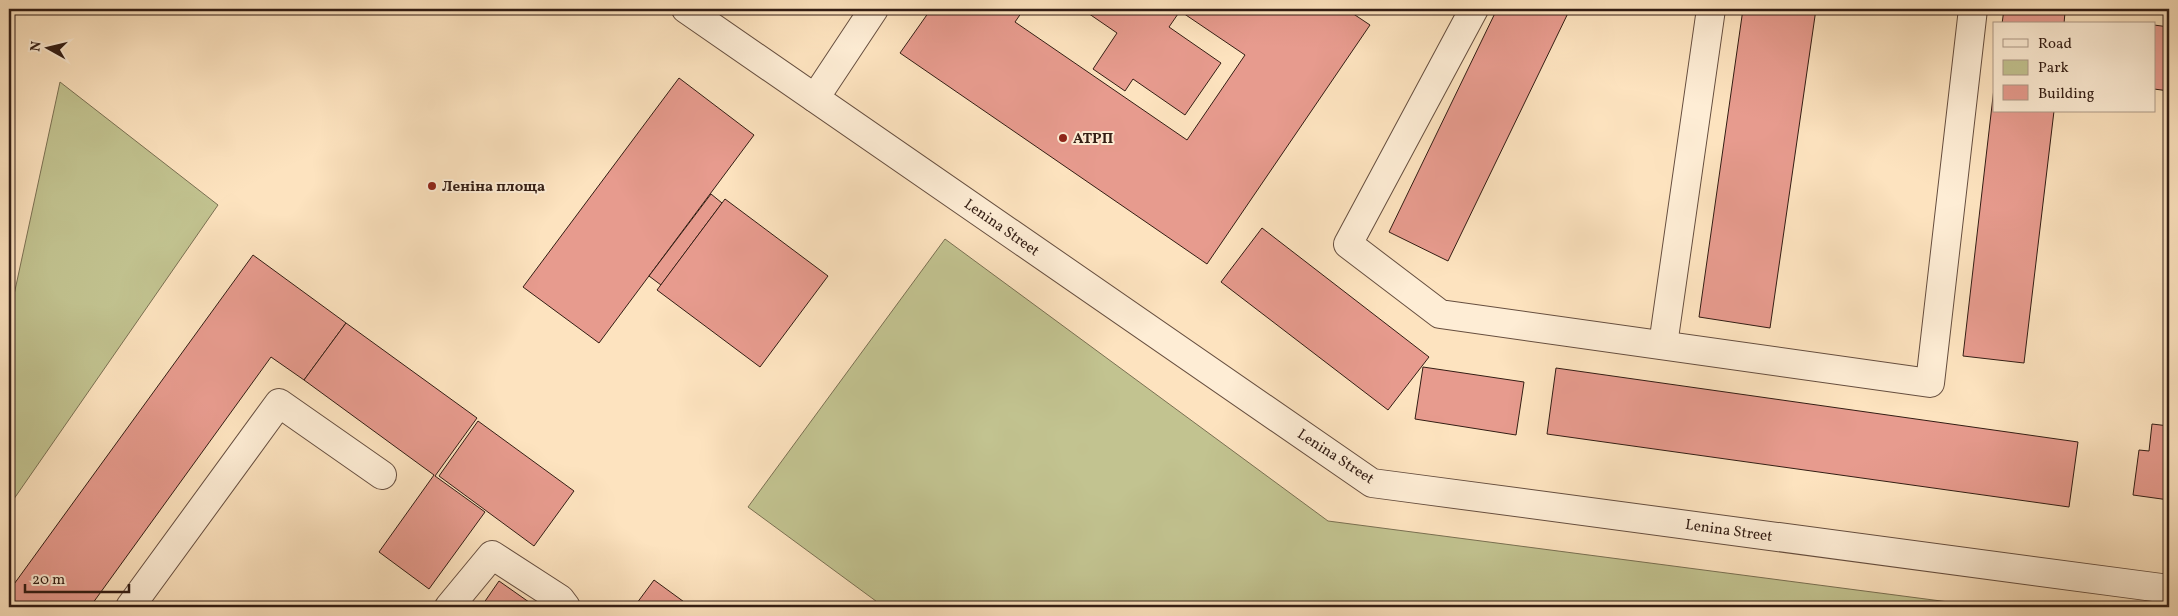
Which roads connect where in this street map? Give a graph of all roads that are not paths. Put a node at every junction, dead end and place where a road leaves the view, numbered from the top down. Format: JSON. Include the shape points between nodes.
{"nodes":[{"id":1,"x":686,"y":9,"type":"edge"},
{"id":2,"x":874,"y":9,"type":"edge"},
{"id":3,"x":1474,"y":9,"type":"edge"},
{"id":4,"x":1711,"y":9,"type":"edge"},
{"id":5,"x":1973,"y":9,"type":"edge"},
{"id":6,"x":815,"y":98,"type":"junction"},
{"id":7,"x":1663,"y":345,"type":"junction"},
{"id":8,"x":382,"y":475,"type":"dead end"},
{"id":9,"x":2169,"y":589,"type":"edge"},
{"id":10,"x":130,"y":607,"type":"edge"},
{"id":11,"x":449,"y":607,"type":"edge"},
{"id":12,"x":566,"y":607,"type":"edge"}],
"edges":[{"from":1,"to":6,"type":"street","name":"Lenina Street"},
{"from":2,"to":6,"type":"street"},
{"from":3,"to":7,"type":"street","via":[[1348,244],[1440,314]]},
{"from":4,"to":7,"type":"street"},
{"from":5,"to":7,"type":"street","via":[[1930,383]]},
{"from":6,"to":9,"type":"street","name":"Lenina Street","via":[[1372,483]]},
{"from":8,"to":10,"type":"street","via":[[279,403]]},
{"from":11,"to":12,"type":"street","via":[[492,555],[560,599]]}]}
